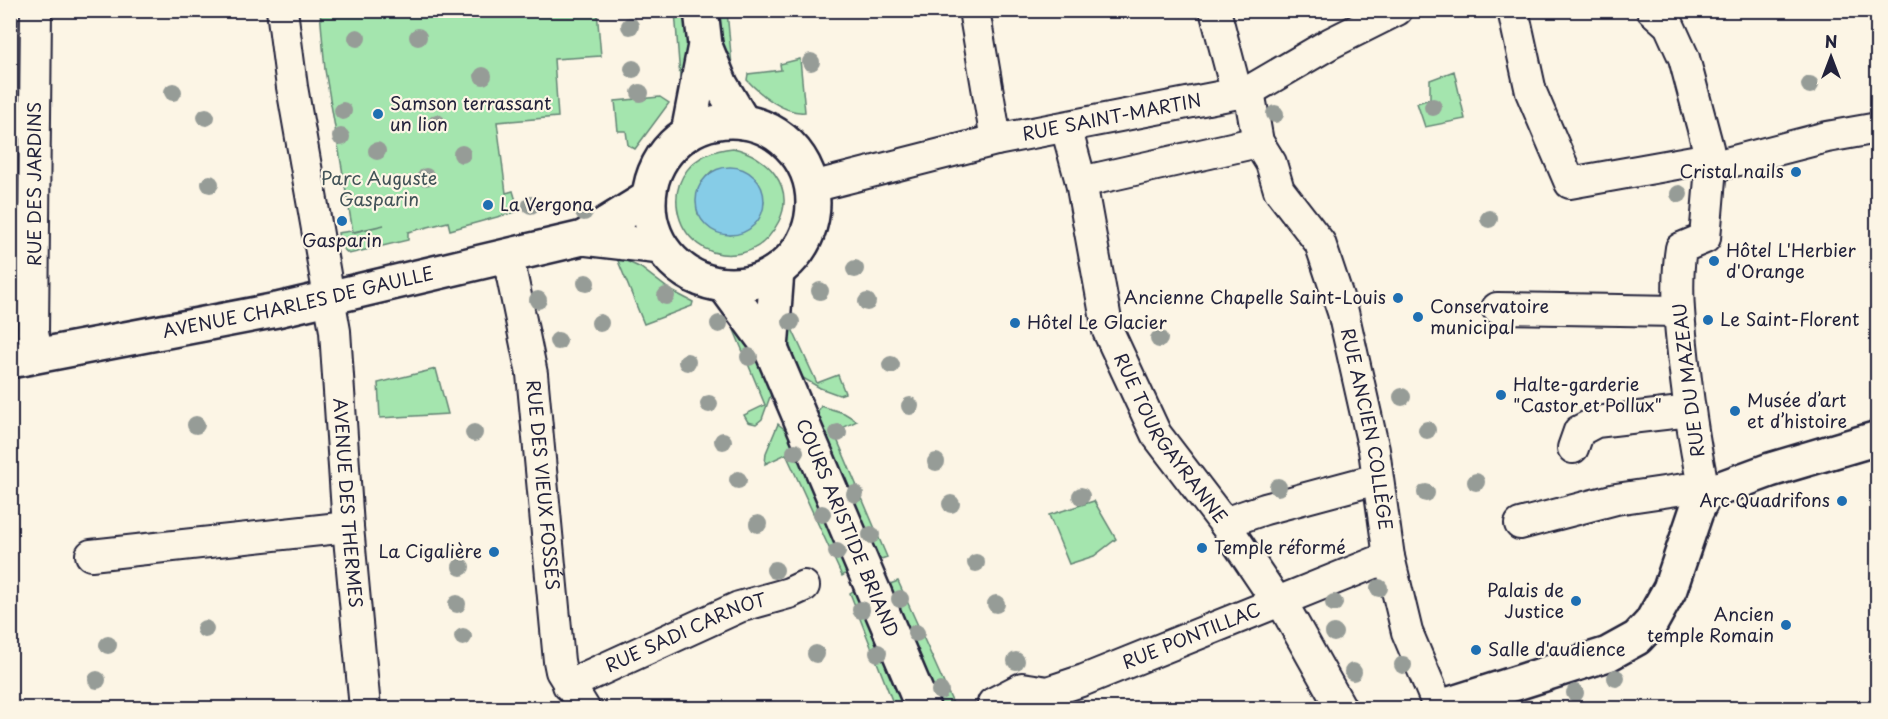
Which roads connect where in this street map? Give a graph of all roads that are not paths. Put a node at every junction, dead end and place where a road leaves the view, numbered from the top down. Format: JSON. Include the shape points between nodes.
{"nodes":[{"id":1,"x":36,"y":10,"type":"edge"},
{"id":2,"x":282,"y":10,"type":"edge"},
{"id":3,"x":701,"y":10,"type":"edge"},
{"id":4,"x":974,"y":10,"type":"edge"},
{"id":5,"x":1215,"y":10,"type":"edge"},
{"id":6,"x":1513,"y":10,"type":"edge"},
{"id":7,"x":1652,"y":10,"type":"edge"},
{"id":8,"x":1389,"y":12,"type":"edge"},
{"id":9,"x":705,"y":45,"type":"junction"},
{"id":10,"x":1243,"y":92,"type":"junction"},
{"id":11,"x":742,"y":122,"type":"junction"},
{"id":12,"x":1066,"y":127,"type":"junction"},
{"id":13,"x":1878,"y":128,"type":"edge"},
{"id":14,"x":688,"y":133,"type":"junction"},
{"id":15,"x":996,"y":140,"type":"junction"},
{"id":16,"x":23,"y":148,"type":"edge"},
{"id":17,"x":1264,"y":152,"type":"junction"},
{"id":18,"x":1712,"y":160,"type":"junction"},
{"id":19,"x":812,"y":187,"type":"junction"},
{"id":20,"x":1084,"y":196,"type":"junction"},
{"id":21,"x":648,"y":198,"type":"junction"},
{"id":22,"x":583,"y":238,"type":"junction"},
{"id":23,"x":661,"y":247,"type":"junction"},
{"id":24,"x":508,"y":257,"type":"junction"},
{"id":25,"x":777,"y":271,"type":"junction"},
{"id":26,"x":724,"y":285,"type":"junction"},
{"id":27,"x":327,"y":298,"type":"junction"},
{"id":28,"x":1497,"y":308,"type":"dead end"},
{"id":29,"x":1678,"y":311,"type":"junction"},
{"id":30,"x":771,"y":349,"type":"junction"},
{"id":31,"x":24,"y":359,"type":"edge"},
{"id":32,"x":1690,"y":411,"type":"junction"},
{"id":33,"x":1878,"y":438,"type":"edge"},
{"id":34,"x":1573,"y":448,"type":"dead end"},
{"id":35,"x":1377,"y":479,"type":"junction"},
{"id":36,"x":1706,"y":495,"type":"junction"},
{"id":37,"x":1529,"y":521,"type":"dead end"},
{"id":38,"x":1224,"y":523,"type":"junction"},
{"id":39,"x":348,"y":527,"type":"junction"},
{"id":40,"x":91,"y":555,"type":"dead end"},
{"id":41,"x":1389,"y":557,"type":"junction"},
{"id":42,"x":804,"y":586,"type":"dead end"},
{"id":43,"x":1277,"y":602,"type":"junction"},
{"id":44,"x":576,"y":697,"type":"edge"},
{"id":45,"x":993,"y":703,"type":"dead end"},
{"id":46,"x":365,"y":708,"type":"edge"},
{"id":47,"x":923,"y":708,"type":"edge"},
{"id":48,"x":1341,"y":708,"type":"edge"},
{"id":49,"x":1438,"y":708,"type":"edge"}],
"edges":[{"from":1,"to":16,"type":"street","name":"RUE DES JARDINS"},
{"from":2,"to":27,"type":"street","name":"AVENUE DES THERMES"},
{"from":3,"to":9,"type":"main road"},
{"from":4,"to":15,"type":"street"},
{"from":5,"to":10,"type":"street","name":"RUE ANCIEN COLLÈGE"},
{"from":6,"to":18,"type":"street","via":[[1531,92],[1570,183]]},
{"from":7,"to":18,"type":"street","via":[[1669,25],[1683,58]]},
{"from":8,"to":10,"type":"street","name":"RUE SAINT-MARTIN"},
{"from":9,"to":11,"type":"main road"},
{"from":9,"to":14,"type":"main road"},
{"from":10,"to":12,"type":"street","name":"RUE SAINT-MARTIN"},
{"from":10,"to":17,"type":"street","name":"RUE ANCIEN COLLÈGE"},
{"from":11,"to":14,"type":"main road","via":[[705,125]]},
{"from":11,"to":19,"type":"main road","via":[[760,127],[790,147]]},
{"from":12,"to":15,"type":"street","name":"RUE SAINT-MARTIN"},
{"from":12,"to":20,"type":"street","name":"RUE TOURGAYRANNE"},
{"from":13,"to":18,"type":"street"},
{"from":14,"to":21,"type":"main road","via":[[668,150]]},
{"from":15,"to":19,"type":"street","name":"RUE SAINT-MARTIN"},
{"from":16,"to":31,"type":"street","name":"RUE DES JARDINS","via":[[33,333]]},
{"from":17,"to":20,"type":"street"},
{"from":17,"to":35,"type":"street","name":"RUE ANCIEN COLLÈGE","via":[[1279,190],[1320,243],[1343,312]]},
{"from":18,"to":29,"type":"street","name":"RUE DU MAZEAU","via":[[1705,238],[1681,248]]},
{"from":19,"to":25,"type":"main road","via":[[811,219],[804,239],[793,257]]},
{"from":20,"to":38,"type":"street","name":"RUE TOURGAYRANNE","via":[[1108,331],[1155,434]]},
{"from":21,"to":22,"type":"main road","name":"AVENUE CHARLES DE GAULLE"},
{"from":21,"to":23,"type":"main road","via":[[651,223]]},
{"from":22,"to":23,"type":"main road","name":"AVENUE CHARLES DE GAULLE"},
{"from":22,"to":24,"type":"main road","name":"AVENUE CHARLES DE GAULLE"},
{"from":23,"to":26,"type":"main road","via":[[678,267],[699,279]]},
{"from":24,"to":27,"type":"main road","name":"AVENUE CHARLES DE GAULLE"},
{"from":24,"to":44,"type":"street","name":"RUE DES VIEUX FOSSÉS","via":[[532,374],[558,661]]},
{"from":25,"to":26,"type":"main road","via":[[752,283]]},
{"from":25,"to":30,"type":"main road","name":"COURS ARISTIDE BRIAND"},
{"from":26,"to":30,"type":"main road","name":"COURS ARISTIDE BRIAND"},
{"from":27,"to":31,"type":"main road","name":"AVENUE CHARLES DE GAULLE"},
{"from":27,"to":39,"type":"street","name":"AVENUE DES THERMES","via":[[334,331]]},
{"from":28,"to":29,"type":"street"},
{"from":29,"to":32,"type":"street","name":"RUE DU MAZEAU"},
{"from":30,"to":47,"type":"main road","name":"COURS ARISTIDE BRIAND"},
{"from":32,"to":34,"type":"street","via":[[1596,422],[1580,431]]},
{"from":32,"to":36,"type":"street","name":"RUE DU MAZEAU"},
{"from":33,"to":36,"type":"main road","via":[[1770,470]]},
{"from":35,"to":38,"type":"street"},
{"from":35,"to":41,"type":"street","name":"RUE ANCIEN COLLÈGE"},
{"from":36,"to":37,"type":"street","via":[[1672,490],[1616,499]]},
{"from":36,"to":49,"type":"main road","via":[[1696,512],[1670,589],[1651,623],[1637,638],[1608,654]]},
{"from":38,"to":43,"type":"street","name":"RUE TOURGAYRANNE"},
{"from":39,"to":40,"type":"street"},
{"from":39,"to":46,"type":"street","name":"AVENUE DES THERMES"},
{"from":41,"to":43,"type":"street","name":"RUE PONTILLAC"},
{"from":41,"to":49,"type":"street","name":"RUE ANCIEN COLLÈGE","via":[[1407,632]]},
{"from":42,"to":44,"type":"street","name":"RUE SADI CARNOT","via":[[739,606]]},
{"from":43,"to":45,"type":"street","name":"RUE PONTILLAC","via":[[1084,680],[1048,692],[1022,688]]},
{"from":43,"to":48,"type":"street","name":"RUE TOURGAYRANNE","via":[[1285,608]]}]}
